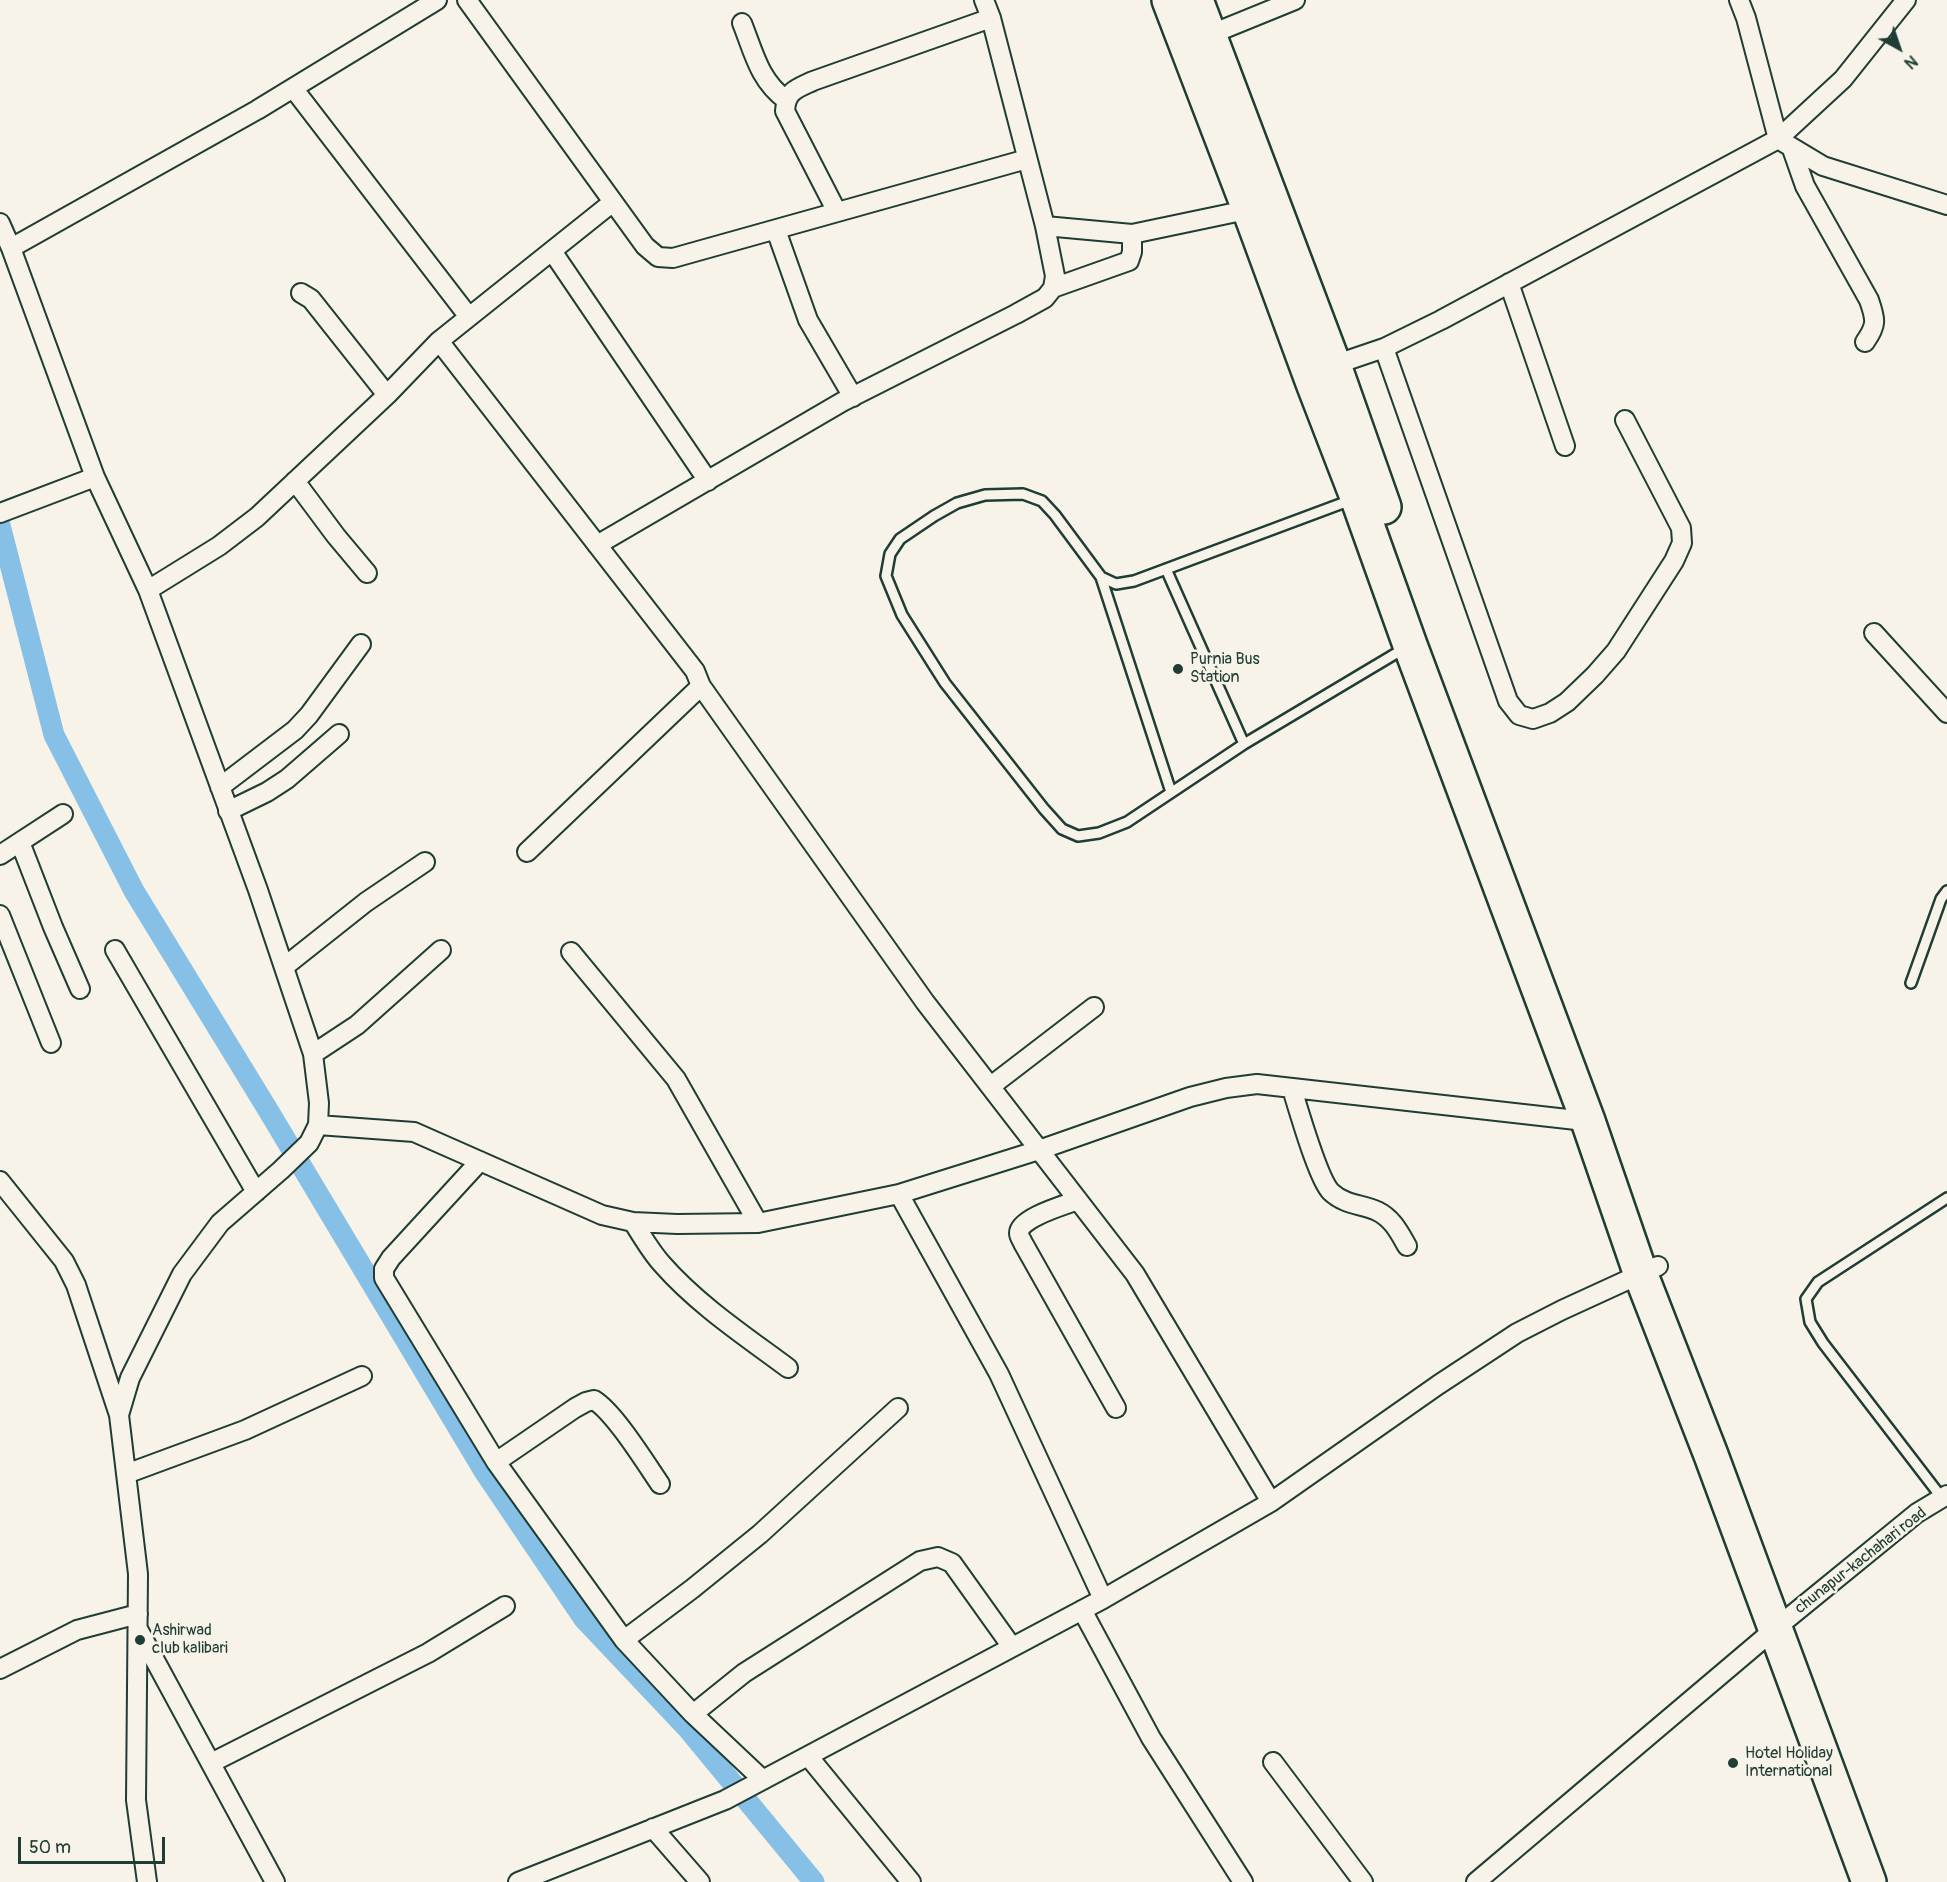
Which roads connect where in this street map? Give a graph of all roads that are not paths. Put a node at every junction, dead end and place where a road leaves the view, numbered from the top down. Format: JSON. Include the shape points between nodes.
{"nodes":[{"id":1,"x":437,"y":0,"type":"edge"},
{"id":2,"x":467,"y":0,"type":"edge"},
{"id":3,"x":984,"y":0,"type":"edge"},
{"id":4,"x":1170,"y":0,"type":"edge"},
{"id":5,"x":1196,"y":0,"type":"edge"},
{"id":6,"x":1295,"y":0,"type":"edge"},
{"id":7,"x":1739,"y":0,"type":"edge"},
{"id":8,"x":1906,"y":0,"type":"edge"},
{"id":9,"x":991,"y":18,"type":"junction"},
{"id":10,"x":742,"y":23,"type":"dead end"},
{"id":11,"x":1209,"y":35,"type":"junction"},
{"id":12,"x":293,"y":88,"type":"junction"},
{"id":13,"x":786,"y":100,"type":"junction"},
{"id":14,"x":1785,"y":144,"type":"junction"},
{"id":15,"x":1027,"y":159,"type":"junction"},
{"id":16,"x":613,"y":202,"type":"junction"},
{"id":17,"x":1947,"y":205,"type":"edge"},
{"id":18,"x":1261,"y":207,"type":"junction"},
{"id":19,"x":837,"y":213,"type":"junction"},
{"id":20,"x":0,"y":223,"type":"edge"},
{"id":21,"x":1045,"y":226,"type":"junction"},
{"id":22,"x":776,"y":230,"type":"junction"},
{"id":23,"x":1132,"y":234,"type":"junction"},
{"id":24,"x":11,"y":248,"type":"junction"},
{"id":25,"x":552,"y":251,"type":"junction"},
{"id":26,"x":1509,"y":284,"type":"junction"},
{"id":27,"x":1053,"y":288,"type":"junction"},
{"id":28,"x":301,"y":293,"type":"dead end"},
{"id":29,"x":469,"y":317,"type":"junction"},
{"id":30,"x":439,"y":341,"type":"junction"},
{"id":31,"x":1865,"y":342,"type":"dead end"},
{"id":32,"x":1384,"y":348,"type":"junction"},
{"id":33,"x":1334,"y":365,"type":"junction"},
{"id":34,"x":387,"y":395,"type":"junction"},
{"id":35,"x":853,"y":397,"type":"junction"},
{"id":36,"x":1625,"y":420,"type":"dead end"},
{"id":37,"x":1565,"y":446,"type":"dead end"},
{"id":38,"x":95,"y":477,"type":"junction"},
{"id":39,"x":295,"y":481,"type":"junction"},
{"id":40,"x":708,"y":481,"type":"junction"},
{"id":41,"x":1368,"y":493,"type":"junction"},
{"id":42,"x":3,"y":512,"type":"edge"},
{"id":43,"x":597,"y":545,"type":"junction"},
{"id":44,"x":1166,"y":569,"type":"junction"},
{"id":45,"x":368,"y":573,"type":"dead end"},
{"id":46,"x":1101,"y":577,"type":"junction"},
{"id":47,"x":148,"y":590,"type":"junction"},
{"id":48,"x":1874,"y":633,"type":"dead end"},
{"id":49,"x":361,"y":644,"type":"dead end"},
{"id":50,"x":1410,"y":645,"type":"junction"},
{"id":51,"x":701,"y":686,"type":"junction"},
{"id":52,"x":1947,"y":713,"type":"edge"},
{"id":53,"x":339,"y":734,"type":"dead end"},
{"id":54,"x":1244,"y":744,"type":"junction"},
{"id":55,"x":220,"y":787,"type":"junction"},
{"id":56,"x":1171,"y":792,"type":"junction"},
{"id":57,"x":228,"y":812,"type":"junction"},
{"id":58,"x":63,"y":814,"type":"dead end"},
{"id":59,"x":20,"y":842,"type":"junction"},
{"id":60,"x":527,"y":852,"type":"dead end"},
{"id":61,"x":0,"y":855,"type":"edge"},
{"id":62,"x":425,"y":862,"type":"dead end"},
{"id":63,"x":1947,"y":891,"type":"edge"},
{"id":64,"x":0,"y":915,"type":"edge"},
{"id":65,"x":115,"y":950,"type":"dead end"},
{"id":66,"x":441,"y":950,"type":"dead end"},
{"id":67,"x":571,"y":952,"type":"dead end"},
{"id":68,"x":284,"y":967,"type":"junction"},
{"id":69,"x":1911,"y":983,"type":"dead end"},
{"id":70,"x":80,"y":989,"type":"dead end"},
{"id":71,"x":1094,"y":1007,"type":"dead end"},
{"id":72,"x":51,"y":1043,"type":"dead end"},
{"id":73,"x":313,"y":1054,"type":"junction"},
{"id":74,"x":991,"y":1086,"type":"junction"},
{"id":75,"x":1292,"y":1089,"type":"junction"},
{"id":76,"x":1596,"y":1122,"type":"junction"},
{"id":77,"x":318,"y":1125,"type":"junction"},
{"id":78,"x":1039,"y":1150,"type":"junction"},
{"id":79,"x":480,"y":1161,"type":"junction"},
{"id":80,"x":0,"y":1181,"type":"edge"},
{"id":81,"x":256,"y":1192,"type":"junction"},
{"id":82,"x":899,"y":1194,"type":"junction"},
{"id":83,"x":1947,"y":1198,"type":"edge"},
{"id":84,"x":1078,"y":1200,"type":"junction"},
{"id":85,"x":633,"y":1222,"type":"junction"},
{"id":86,"x":758,"y":1223,"type":"junction"},
{"id":87,"x":1407,"y":1245,"type":"dead end"},
{"id":88,"x":1650,"y":1271,"type":"junction"},
{"id":89,"x":788,"y":1368,"type":"dead end"},
{"id":90,"x":362,"y":1376,"type":"dead end"},
{"id":91,"x":898,"y":1408,"type":"dead end"},
{"id":92,"x":1116,"y":1408,"type":"dead end"},
{"id":93,"x":119,"y":1415,"type":"junction"},
{"id":94,"x":496,"y":1462,"type":"junction"},
{"id":95,"x":126,"y":1474,"type":"junction"},
{"id":96,"x":660,"y":1484,"type":"dead end"},
{"id":97,"x":1944,"y":1496,"type":"edge"},
{"id":98,"x":1271,"y":1502,"type":"junction"},
{"id":99,"x":1103,"y":1599,"type":"junction"},
{"id":100,"x":505,"y":1606,"type":"dead end"},
{"id":101,"x":1082,"y":1610,"type":"junction"},
{"id":102,"x":138,"y":1621,"type":"junction"},
{"id":103,"x":1784,"y":1621,"type":"junction"},
{"id":104,"x":624,"y":1640,"type":"junction"},
{"id":105,"x":1012,"y":1647,"type":"junction"},
{"id":106,"x":0,"y":1669,"type":"edge"},
{"id":107,"x":693,"y":1714,"type":"junction"},
{"id":108,"x":808,"y":1756,"type":"junction"},
{"id":109,"x":1273,"y":1762,"type":"dead end"},
{"id":110,"x":211,"y":1763,"type":"junction"},
{"id":111,"x":757,"y":1783,"type":"junction"},
{"id":112,"x":654,"y":1828,"type":"junction"},
{"id":113,"x":147,"y":1882,"type":"edge"},
{"id":114,"x":275,"y":1882,"type":"edge"},
{"id":115,"x":518,"y":1882,"type":"edge"},
{"id":116,"x":700,"y":1882,"type":"edge"},
{"id":117,"x":911,"y":1882,"type":"edge"},
{"id":118,"x":1243,"y":1882,"type":"edge"},
{"id":119,"x":1363,"y":1882,"type":"edge"},
{"id":120,"x":1476,"y":1882,"type":"edge"},
{"id":121,"x":1869,"y":1882,"type":"edge"},
{"id":122,"x":1888,"y":1882,"type":"edge"}],
"edges":[{"from":1,"to":12,"type":"street"},
{"from":2,"to":16,"type":"street"},
{"from":3,"to":9,"type":"street"},
{"from":4,"to":18,"type":"highway"},
{"from":5,"to":11,"type":"highway"},
{"from":6,"to":11,"type":"street"},
{"from":7,"to":14,"type":"street"},
{"from":8,"to":14,"type":"street"},
{"from":9,"to":13,"type":"street","via":[[813,81],[794,90]]},
{"from":9,"to":15,"type":"street"},
{"from":10,"to":13,"type":"street","via":[[764,77]]},
{"from":11,"to":18,"type":"highway"},
{"from":12,"to":24,"type":"street"},
{"from":12,"to":29,"type":"street"},
{"from":13,"to":19,"type":"street","via":[[786,111]]},
{"from":14,"to":17,"type":"street","via":[[1823,166]]},
{"from":14,"to":26,"type":"street"},
{"from":14,"to":31,"type":"street","via":[[1869,300],[1875,327]]},
{"from":15,"to":19,"type":"street"},
{"from":15,"to":21,"type":"street"},
{"from":16,"to":22,"type":"street","via":[[645,246],[658,257],[673,258]]},
{"from":16,"to":25,"type":"street"},
{"from":18,"to":23,"type":"street"},
{"from":18,"to":33,"type":"highway"},
{"from":18,"to":41,"type":"highway","via":[[1313,383]]},
{"from":19,"to":22,"type":"street"},
{"from":20,"to":24,"type":"street"},
{"from":21,"to":23,"type":"street"},
{"from":21,"to":27,"type":"street","via":[[1055,276]]},
{"from":22,"to":35,"type":"street","via":[[808,320]]},
{"from":23,"to":27,"type":"street","via":[[1129,261]]},
{"from":24,"to":38,"type":"street"},
{"from":25,"to":29,"type":"street"},
{"from":25,"to":40,"type":"street"},
{"from":26,"to":32,"type":"street"},
{"from":26,"to":37,"type":"street"},
{"from":27,"to":35,"type":"street","via":[[1046,298],[1017,314]]},
{"from":28,"to":34,"type":"street","via":[[311,299]]},
{"from":29,"to":30,"type":"street"},
{"from":30,"to":34,"type":"street"},
{"from":30,"to":43,"type":"street"},
{"from":32,"to":33,"type":"street"},
{"from":32,"to":36,"type":"street","via":[[1509,701],[1519,715],[1533,719],[1550,712],[1567,702],[1595,675],[1616,651],[1682,543],[1681,528]]},
{"from":33,"to":41,"type":"highway"},
{"from":34,"to":39,"type":"street"},
{"from":35,"to":40,"type":"street"},
{"from":38,"to":42,"type":"street"},
{"from":38,"to":47,"type":"street"},
{"from":39,"to":45,"type":"street"},
{"from":39,"to":47,"type":"street","via":[[258,517],[219,546]]},
{"from":40,"to":43,"type":"street"},
{"from":41,"to":44,"type":"lane"},
{"from":41,"to":50,"type":"highway"},
{"from":41,"to":76,"type":"highway","via":[[1430,642]]},
{"from":43,"to":51,"type":"street","via":[[694,671]]},
{"from":44,"to":46,"type":"lane","via":[[1116,584]]},
{"from":44,"to":54,"type":"lane"},
{"from":46,"to":56,"type":"lane"},
{"from":46,"to":56,"type":"lane","via":[[1042,501],[1023,494],[985,495],[957,503],[934,516],[900,540],[890,554],[886,576],[902,615],[945,683],[1062,829],[1078,836],[1099,833],[1126,822]]},
{"from":47,"to":55,"type":"street"},
{"from":48,"to":52,"type":"street"},
{"from":49,"to":55,"type":"street","via":[[295,730]]},
{"from":50,"to":54,"type":"lane"},
{"from":50,"to":76,"type":"highway"},
{"from":51,"to":60,"type":"street"},
{"from":51,"to":74,"type":"street","via":[[925,1002]]},
{"from":53,"to":57,"type":"street","via":[[287,779]]},
{"from":54,"to":56,"type":"lane"},
{"from":55,"to":57,"type":"street"},
{"from":57,"to":68,"type":"street"},
{"from":58,"to":59,"type":"street"},
{"from":59,"to":61,"type":"street"},
{"from":59,"to":70,"type":"street"},
{"from":62,"to":68,"type":"street","via":[[366,902]]},
{"from":63,"to":69,"type":"lane"},
{"from":64,"to":72,"type":"street"},
{"from":65,"to":81,"type":"street"},
{"from":66,"to":73,"type":"street","via":[[357,1025]]},
{"from":67,"to":86,"type":"street","via":[[676,1078]]},
{"from":68,"to":73,"type":"street"},
{"from":71,"to":74,"type":"street"},
{"from":73,"to":77,"type":"street"},
{"from":74,"to":78,"type":"street"},
{"from":75,"to":76,"type":"street"},
{"from":75,"to":78,"type":"street","via":[[1257,1084],[1226,1088]]},
{"from":75,"to":87,"type":"street","via":[[1325,1185],[1344,1202],[1388,1218]]},
{"from":76,"to":88,"type":"highway"},
{"from":77,"to":79,"type":"street","via":[[414,1132]]},
{"from":77,"to":81,"type":"street","via":[[309,1143]]},
{"from":78,"to":82,"type":"street"},
{"from":78,"to":84,"type":"street"},
{"from":79,"to":85,"type":"street","via":[[602,1215]]},
{"from":79,"to":94,"type":"street","via":[[391,1258],[384,1278]]},
{"from":80,"to":93,"type":"street","via":[[64,1261],[76,1285]]},
{"from":81,"to":93,"type":"street","via":[[220,1223],[182,1274],[130,1378]]},
{"from":82,"to":86,"type":"street"},
{"from":82,"to":99,"type":"street","via":[[999,1374]]},
{"from":83,"to":97,"type":"lane","via":[[1818,1282],[1806,1299],[1810,1322],[1823,1343]]},
{"from":84,"to":92,"type":"street","via":[[1031,1218],[1019,1233]]},
{"from":84,"to":98,"type":"street","via":[[1136,1274]]},
{"from":85,"to":86,"type":"street"},
{"from":85,"to":89,"type":"street","via":[[660,1263],[687,1289]]},
{"from":88,"to":98,"type":"street","via":[[1517,1333]]},
{"from":88,"to":103,"type":"highway"},
{"from":90,"to":95,"type":"street","via":[[245,1430]]},
{"from":91,"to":104,"type":"street","via":[[759,1534]]},
{"from":93,"to":95,"type":"street"},
{"from":94,"to":96,"type":"street","via":[[594,1400],[614,1420]]},
{"from":94,"to":104,"type":"street"},
{"from":95,"to":102,"type":"street","via":[[138,1574]]},
{"from":97,"to":103,"type":"street","name":"chunapur-kachahari road","via":[[1917,1513]]},
{"from":98,"to":99,"type":"street"},
{"from":99,"to":101,"type":"street"},
{"from":100,"to":110,"type":"street","via":[[428,1653]]},
{"from":101,"to":105,"type":"street"},
{"from":101,"to":118,"type":"street","via":[[1151,1738]]},
{"from":102,"to":106,"type":"street","via":[[77,1630]]},
{"from":102,"to":110,"type":"street"},
{"from":102,"to":113,"type":"street","via":[[136,1800]]},
{"from":103,"to":120,"type":"street","name":"chunapur-kachahari road"},
{"from":103,"to":121,"type":"highway"},
{"from":103,"to":122,"type":"highway"},
{"from":104,"to":107,"type":"street"},
{"from":105,"to":107,"type":"street","via":[[952,1563],[938,1557],[920,1561],[744,1673]]},
{"from":105,"to":108,"type":"street"},
{"from":107,"to":111,"type":"street"},
{"from":108,"to":111,"type":"street"},
{"from":108,"to":117,"type":"street"},
{"from":109,"to":119,"type":"street"},
{"from":110,"to":114,"type":"street"},
{"from":111,"to":112,"type":"street"},
{"from":112,"to":115,"type":"street"},
{"from":112,"to":116,"type":"street"}]}
